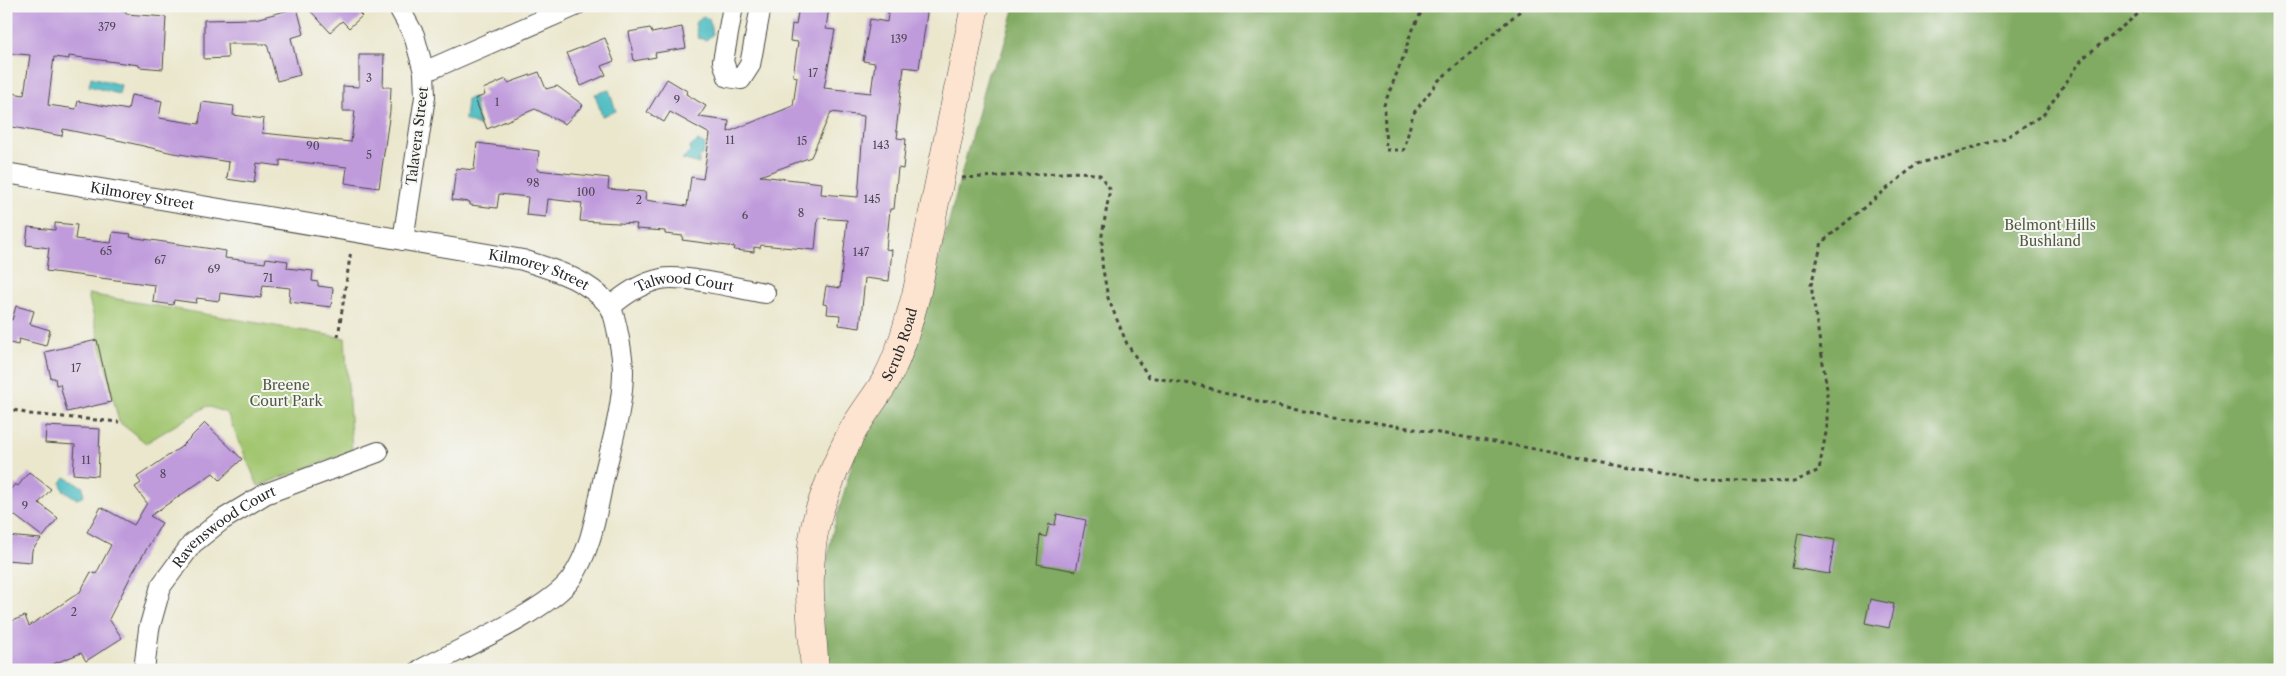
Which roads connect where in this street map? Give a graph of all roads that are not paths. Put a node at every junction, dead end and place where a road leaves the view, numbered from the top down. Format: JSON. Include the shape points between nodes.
{"nodes":[{"id":1,"x":398,"y":6,"type":"edge"},
{"id":2,"x":575,"y":6,"type":"edge"},
{"id":3,"x":733,"y":6,"type":"edge"},
{"id":4,"x":761,"y":6,"type":"edge"},
{"id":5,"x":975,"y":6,"type":"edge"},
{"id":6,"x":424,"y":72,"type":"junction"},
{"id":7,"x":6,"y":173,"type":"edge"},
{"id":8,"x":403,"y":240,"type":"junction"},
{"id":9,"x":765,"y":293,"type":"dead end"},
{"id":10,"x":610,"y":307,"type":"junction"},
{"id":11,"x":378,"y":452,"type":"dead end"},
{"id":12,"x":144,"y":670,"type":"edge"},
{"id":13,"x":420,"y":670,"type":"edge"},
{"id":14,"x":815,"y":670,"type":"edge"}],
"edges":[{"from":1,"to":6,"type":"street","name":"Talavera Street","via":[[414,35]]},
{"from":2,"to":6,"type":"street"},
{"from":3,"to":4,"type":"street","via":[[722,61],[728,77],[741,79],[750,65]]},
{"from":5,"to":14,"type":"main road","name":"Scrub Road","via":[[917,291],[904,337],[886,379],[837,463],[819,512],[809,586]]},
{"from":6,"to":8,"type":"street","name":"Talavera Street","via":[[425,96]]},
{"from":7,"to":8,"type":"street","name":"Kilmorey Street"},
{"from":8,"to":10,"type":"street","name":"Kilmorey Street","via":[[524,260],[560,271],[590,287]]},
{"from":9,"to":10,"type":"street","name":"Talwood Court","via":[[662,278],[631,290]]},
{"from":10,"to":13,"type":"street","name":"Kilmorey Street","via":[[624,370],[621,404],[586,554],[570,580],[547,601]]},
{"from":11,"to":12,"type":"street","name":"Ravenswood Court","via":[[265,494],[222,520],[192,544],[161,586],[149,630]]}]}
